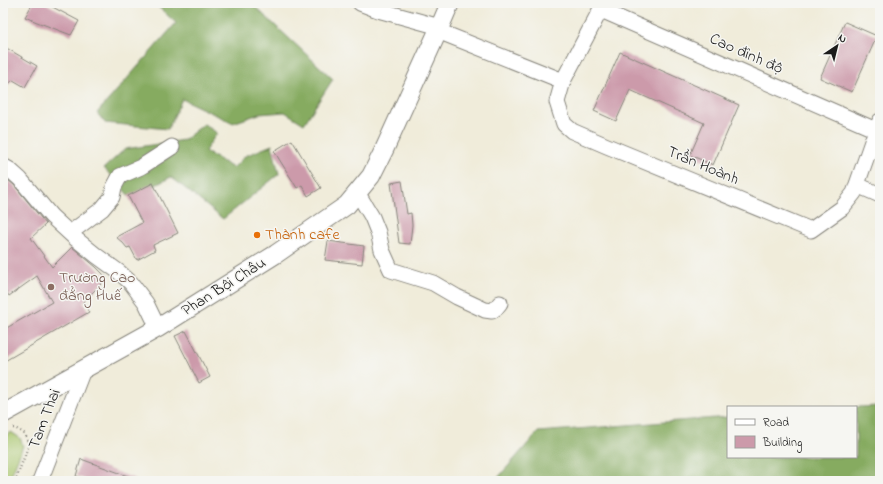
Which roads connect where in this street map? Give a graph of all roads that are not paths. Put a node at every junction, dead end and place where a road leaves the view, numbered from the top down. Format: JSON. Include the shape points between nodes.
{"nodes":[{"id":1,"x":360,"y":3,"type":"edge"},
{"id":2,"x":450,"y":3,"type":"edge"},
{"id":3,"x":378,"y":6,"type":"edge"},
{"id":4,"x":603,"y":6,"type":"edge"},
{"id":5,"x":439,"y":29,"type":"junction"},
{"id":6,"x":563,"y":81,"type":"junction"},
{"id":7,"x":878,"y":126,"type":"edge"},
{"id":8,"x":172,"y":147,"type":"dead end"},
{"id":9,"x":3,"y":166,"type":"edge"},
{"id":10,"x":857,"y":185,"type":"junction"},
{"id":11,"x":357,"y":192,"type":"junction"},
{"id":12,"x":880,"y":195,"type":"edge"},
{"id":13,"x":70,"y":233,"type":"junction"},
{"id":14,"x":500,"y":303,"type":"dead end"},
{"id":15,"x":158,"y":328,"type":"junction"},
{"id":16,"x":83,"y":370,"type":"junction"},
{"id":17,"x":7,"y":421,"type":"edge"},
{"id":18,"x":40,"y":481,"type":"edge"}],
"edges":[{"from":1,"to":3,"type":"street"},
{"from":2,"to":5,"type":"street","name":"Phan Bội Châu"},
{"from":3,"to":5,"type":"street"},
{"from":4,"to":6,"type":"street","name":"Trần Hoành"},
{"from":4,"to":7,"type":"street","name":"Cao đình độ"},
{"from":5,"to":6,"type":"street"},
{"from":5,"to":11,"type":"street","name":"Phan Bội Châu","via":[[371,176]]},
{"from":6,"to":10,"type":"street","name":"Trần Hoành","via":[[557,102],[564,124],[572,131],[811,230],[842,208]]},
{"from":7,"to":10,"type":"street"},
{"from":8,"to":13,"type":"street","via":[[141,167],[120,176],[112,197],[102,209]]},
{"from":9,"to":13,"type":"street","via":[[20,179],[51,216]]},
{"from":10,"to":12,"type":"street"},
{"from":11,"to":14,"type":"street","via":[[372,217],[391,270],[434,283],[485,310],[492,311]]},
{"from":11,"to":15,"type":"street","name":"Phan Bội Châu","via":[[347,205],[282,250]]},
{"from":13,"to":15,"type":"street","via":[[131,283],[146,303]]},
{"from":15,"to":16,"type":"street","name":"Phan Bội Châu"},
{"from":16,"to":17,"type":"street","name":"Phan Bội Châu"},
{"from":16,"to":18,"type":"street","name":"Tam Thai"}]}
